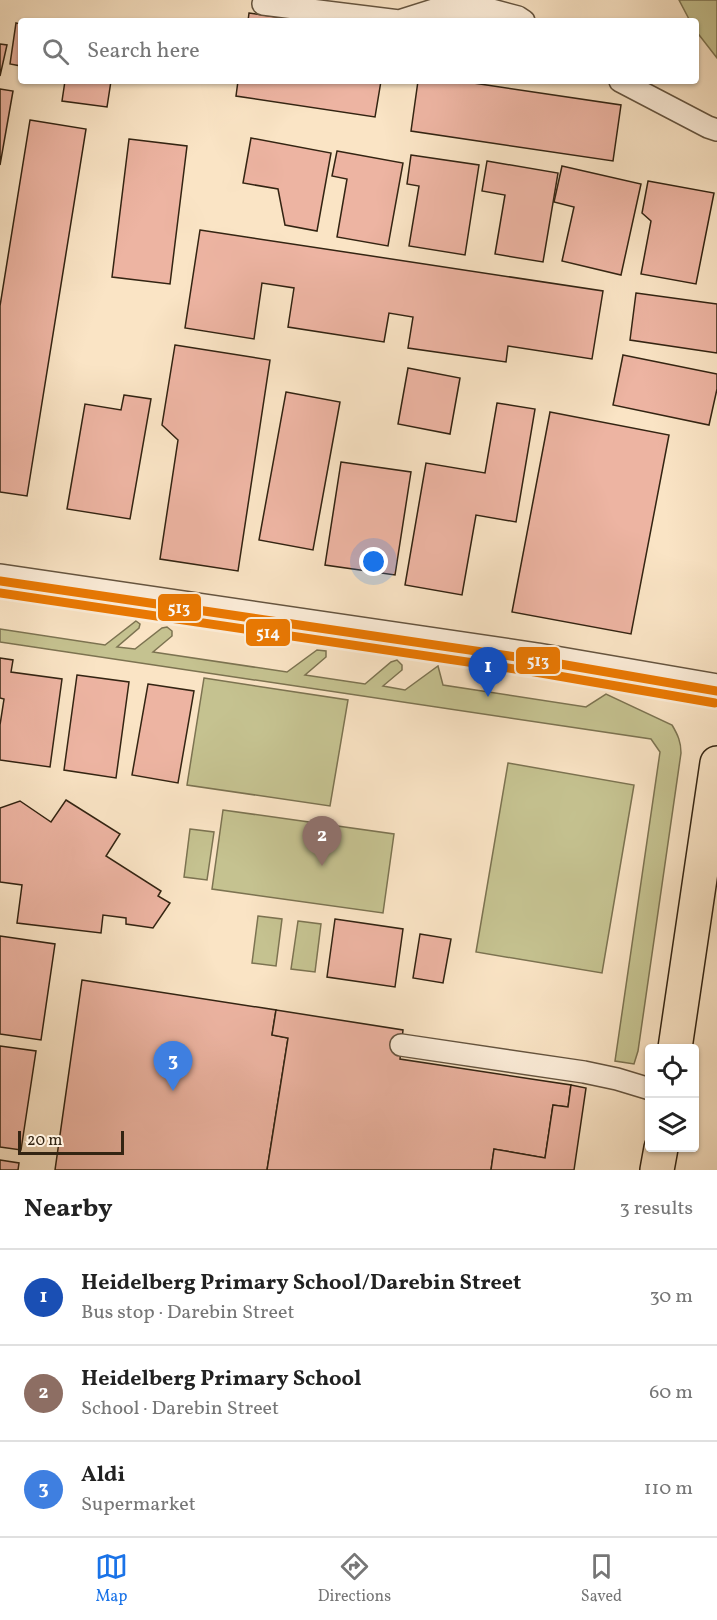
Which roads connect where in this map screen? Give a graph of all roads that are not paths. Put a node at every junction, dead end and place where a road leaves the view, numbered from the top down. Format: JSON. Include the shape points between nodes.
{"nodes":[{"id":1,"x":262,"y":4,"type":"dead end"},
{"id":2,"x":375,"y":18,"type":"edge"},
{"id":3,"x":408,"y":18,"type":"edge"},
{"id":4,"x":520,"y":18,"type":"edge"},
{"id":5,"x":627,"y":84,"type":"edge"},
{"id":6,"x":717,"y":130,"type":"edge"},
{"id":7,"x":0,"y":581,"type":"edge"},
{"id":8,"x":717,"y":691,"type":"edge"},
{"id":9,"x":717,"y":763,"type":"edge"},
{"id":10,"x":676,"y":1044,"type":"edge"},
{"id":11,"x":401,"y":1045,"type":"dead end"},
{"id":12,"x":645,"y":1087,"type":"edge"},
{"id":13,"x":660,"y":1152,"type":"edge"},
{"id":14,"x":657,"y":1170,"type":"edge"}],
"edges":[{"from":1,"to":2,"type":"lane"},
{"from":3,"to":4,"type":"lane","via":[[440,8],[488,9]]},
{"from":5,"to":6,"type":"lane"},
{"from":7,"to":8,"type":"street","via":[[516,657]]},
{"from":9,"to":10,"type":"highway"},
{"from":11,"to":12,"type":"lane","via":[[584,1072]]},
{"from":13,"to":14,"type":"highway"}]}
